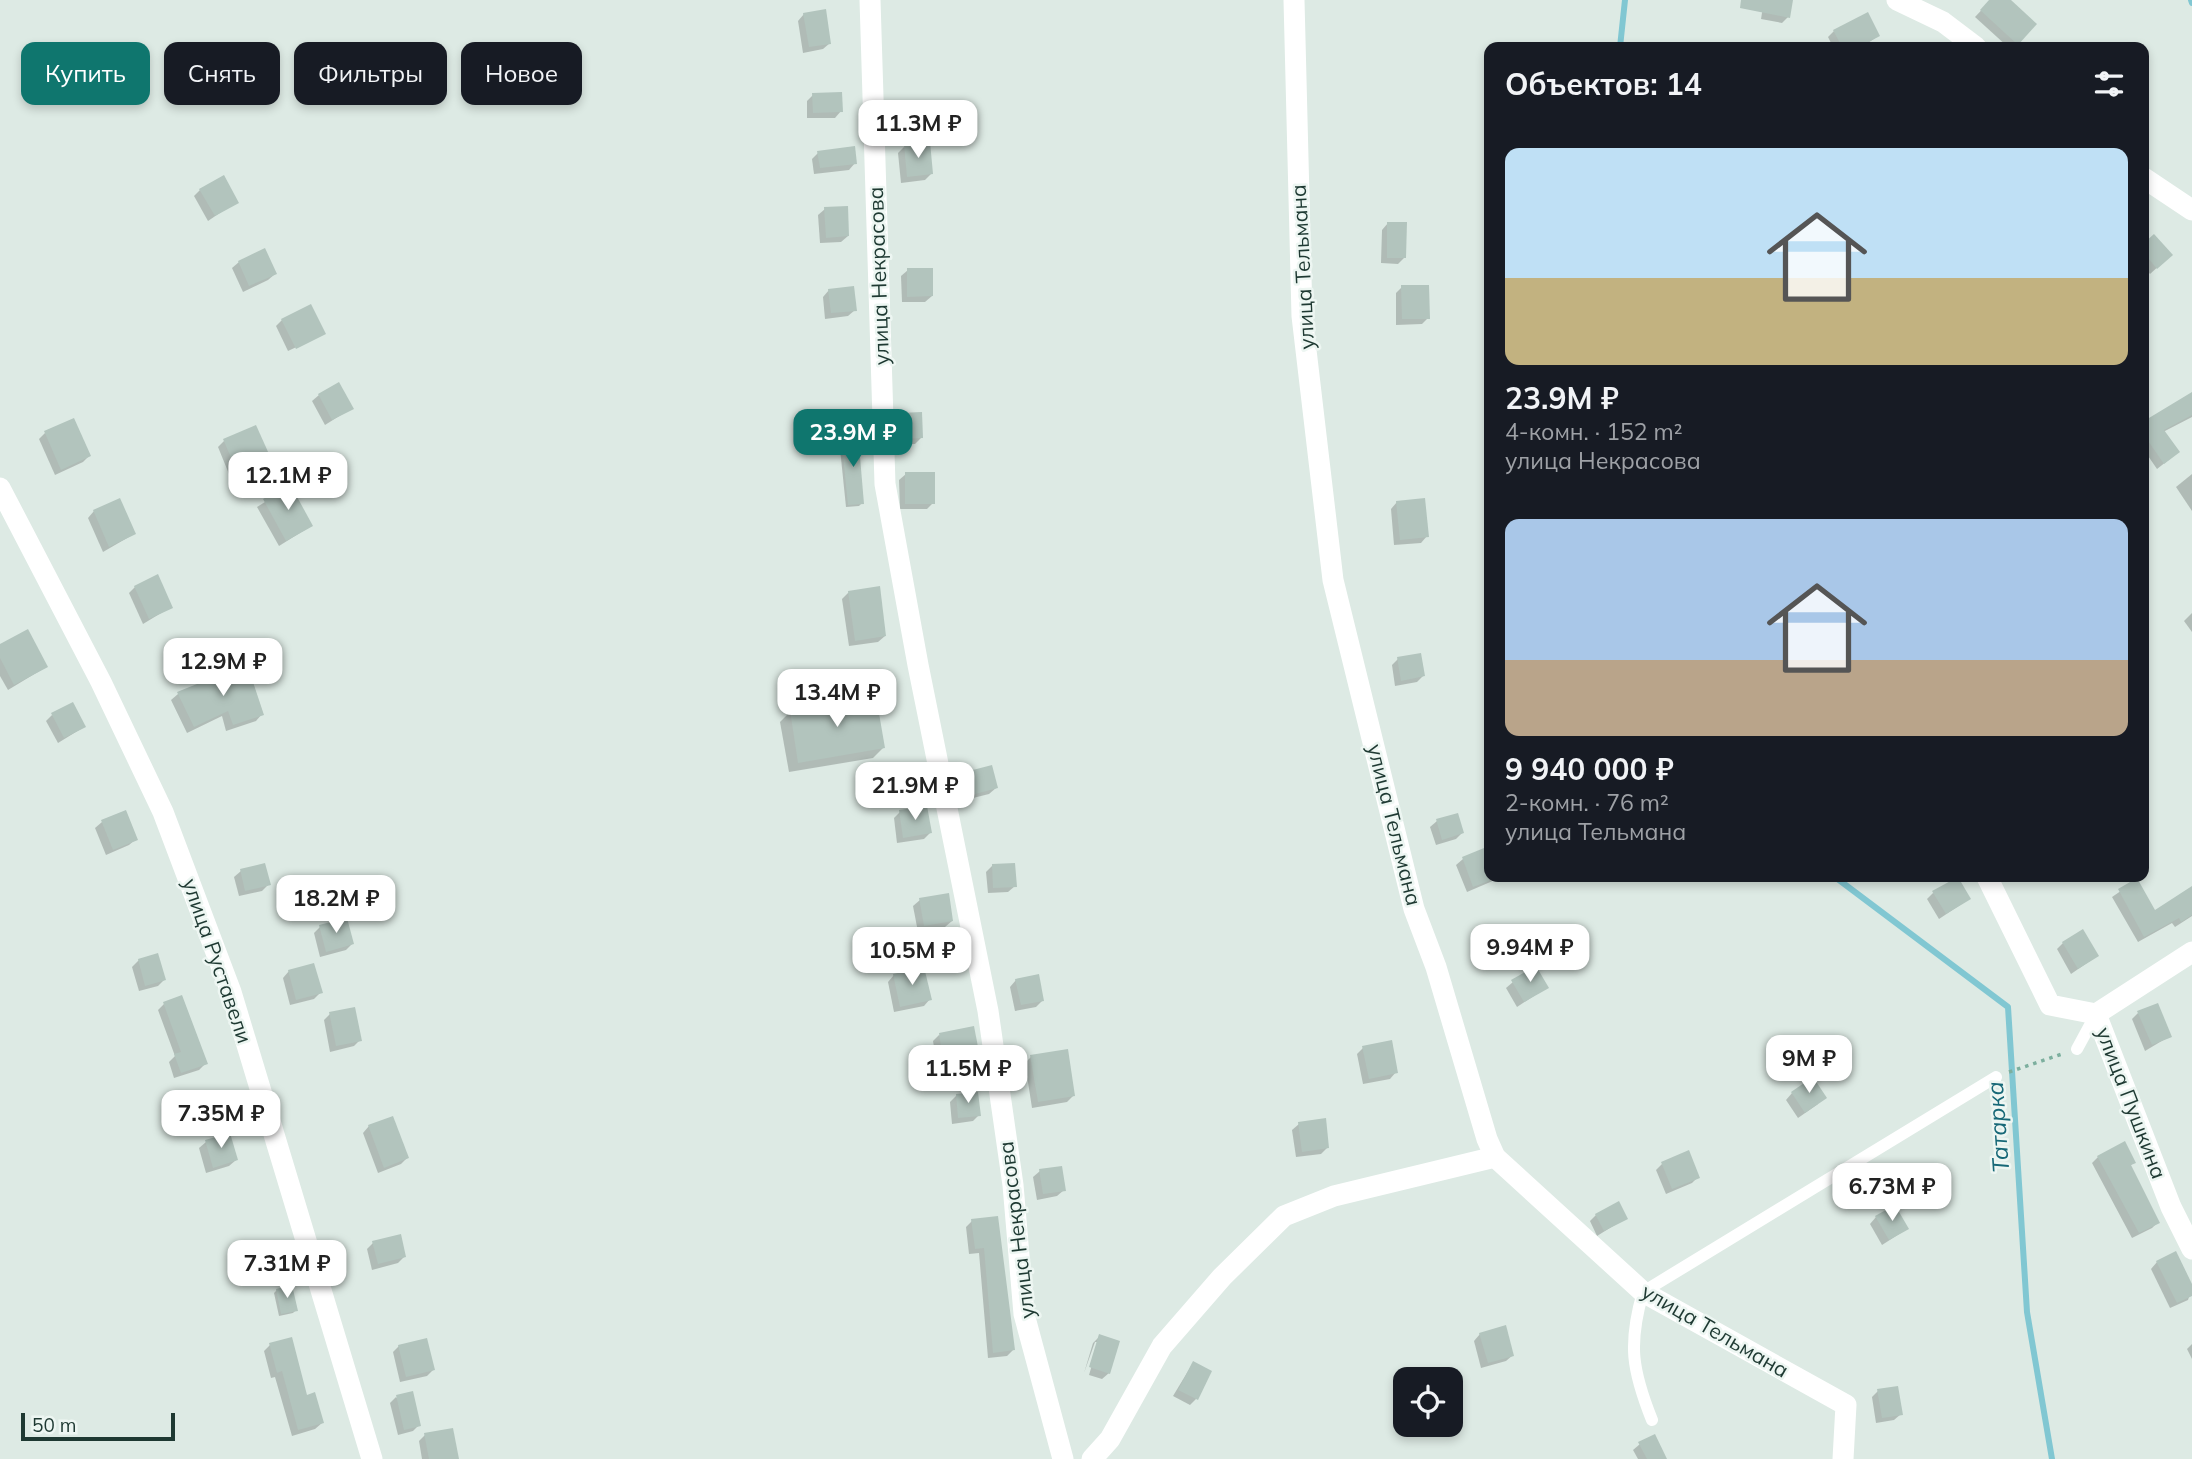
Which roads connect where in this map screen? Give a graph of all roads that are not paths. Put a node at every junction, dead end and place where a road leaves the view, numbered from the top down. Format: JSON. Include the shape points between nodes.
{"nodes":[{"id":1,"x":870,"y":0,"type":"edge"},
{"id":2,"x":1294,"y":0,"type":"edge"},
{"id":3,"x":1897,"y":0,"type":"edge"},
{"id":4,"x":1970,"y":42,"type":"edge"},
{"id":5,"x":2149,"y":181,"type":"edge"},
{"id":6,"x":2192,"y":210,"type":"edge"},
{"id":7,"x":0,"y":488,"type":"edge"},
{"id":8,"x":1989,"y":882,"type":"edge"},
{"id":9,"x":2192,"y":952,"type":"edge"},
{"id":10,"x":2096,"y":1014,"type":"junction"},
{"id":11,"x":2077,"y":1049,"type":"road end"},
{"id":12,"x":1996,"y":1076,"type":"road end"},
{"id":13,"x":1495,"y":1157,"type":"junction"},
{"id":14,"x":2192,"y":1249,"type":"edge"},
{"id":15,"x":1643,"y":1292,"type":"junction"},
{"id":16,"x":1652,"y":1420,"type":"dead end"},
{"id":17,"x":372,"y":1459,"type":"edge"},
{"id":18,"x":1063,"y":1459,"type":"edge"},
{"id":19,"x":1092,"y":1459,"type":"edge"},
{"id":20,"x":1843,"y":1459,"type":"edge"}],
"edges":[{"from":1,"to":18,"type":"street","name":"улица Некрасова","via":[[885,484],[988,1011],[1013,1185],[1024,1314]]},
{"from":2,"to":13,"type":"street","name":"улица Тельмана","via":[[1302,316],[1333,580],[1414,909]]},
{"from":3,"to":4,"type":"street","via":[[1944,22]]},
{"from":5,"to":6,"type":"street"},
{"from":7,"to":17,"type":"street","name":"улица Руставели","via":[[163,812],[231,992]]},
{"from":8,"to":10,"type":"street","name":"улица Пушкина","via":[[2050,1005]]},
{"from":9,"to":10,"type":"street"},
{"from":10,"to":11,"type":"lane"},
{"from":10,"to":14,"type":"street","name":"улица Пушкина","via":[[2171,1207]]},
{"from":12,"to":15,"type":"lane"},
{"from":13,"to":15,"type":"street","name":"улица Тельмана"},
{"from":13,"to":19,"type":"street","via":[[1334,1196],[1284,1216],[1162,1346],[1110,1439]]},
{"from":15,"to":16,"type":"lane","via":[[1633,1328],[1637,1382]]},
{"from":15,"to":20,"type":"street","name":"улица Тельмана","via":[[1846,1405]]}]}
